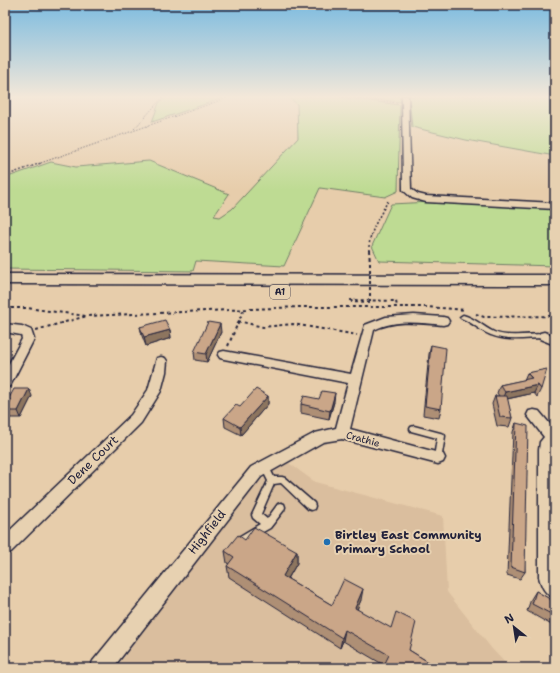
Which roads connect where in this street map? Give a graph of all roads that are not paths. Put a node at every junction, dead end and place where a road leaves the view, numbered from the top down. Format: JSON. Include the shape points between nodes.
{"nodes":[{"id":1,"x":407,"y":127,"type":"edge"},
{"id":2,"x":555,"y":206,"type":"edge"},
{"id":3,"x":5,"y":279,"type":"edge"},
{"id":4,"x":555,"y":280,"type":"edge"},
{"id":5,"x":5,"y":291,"type":"edge"},
{"id":6,"x":555,"y":292,"type":"edge"},
{"id":7,"x":463,"y":317,"type":"dead end"},
{"id":8,"x":443,"y":321,"type":"dead end"},
{"id":9,"x":5,"y":328,"type":"edge"},
{"id":10,"x":550,"y":339,"type":"edge"},
{"id":11,"x":224,"y":355,"type":"road end"},
{"id":12,"x":161,"y":361,"type":"dead end"},
{"id":13,"x":356,"y":380,"type":"junction"},
{"id":14,"x":5,"y":383,"type":"edge"},
{"id":15,"x":534,"y":415,"type":"dead end"},
{"id":16,"x":414,"y":429,"type":"dead end"},
{"id":17,"x":342,"y":433,"type":"junction"},
{"id":18,"x":554,"y":438,"type":"edge"},
{"id":19,"x":438,"y":458,"type":"joint"},
{"id":20,"x":269,"y":474,"type":"junction"},
{"id":21,"x":311,"y":506,"type":"dead end"},
{"id":22,"x":281,"y":507,"type":"dead end"},
{"id":23,"x":267,"y":525,"type":"junction"},
{"id":24,"x":243,"y":539,"type":"edge"},
{"id":25,"x":5,"y":546,"type":"edge"},
{"id":26,"x":555,"y":589,"type":"edge"},
{"id":27,"x":100,"y":668,"type":"edge"}],
"edges":[{"from":1,"to":2,"type":"street","via":[[408,190],[415,196],[436,200]]},
{"from":3,"to":4,"type":"highway","number":"A1"},
{"from":5,"to":6,"type":"highway","number":"A1"},
{"from":7,"to":10,"type":"lane","via":[[497,335]]},
{"from":8,"to":13,"type":"street","name":"Crathie","via":[[427,312],[378,322],[369,328]]},
{"from":9,"to":14,"type":"street","via":[[22,330],[27,333],[28,339]]},
{"from":11,"to":13,"type":"street"},
{"from":12,"to":25,"type":"street","name":"Dene Court","via":[[154,392],[136,419]]},
{"from":13,"to":17,"type":"street","name":"Crathie"},
{"from":15,"to":18,"type":"street"},
{"from":16,"to":19,"type":"lane","via":[[441,436]]},
{"from":17,"to":19,"type":"street","name":"Crathie"},
{"from":17,"to":20,"type":"street","name":"Highfield","via":[[320,437]]},
{"from":18,"to":26,"type":"street","via":[[547,442],[546,450],[548,577]]},
{"from":20,"to":21,"type":"lane","via":[[282,480]]},
{"from":20,"to":23,"type":"lane","via":[[256,515]]},
{"from":20,"to":27,"type":"street","name":"Highfield","via":[[256,472]]},
{"from":22,"to":23,"type":"lane"},
{"from":23,"to":24,"type":"lane"}]}
